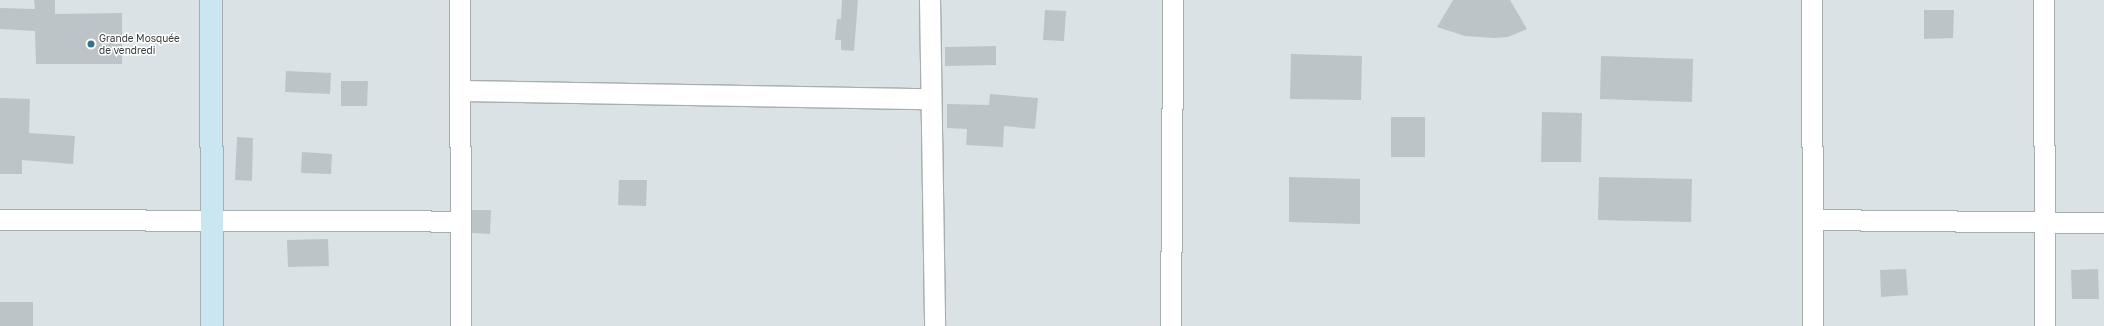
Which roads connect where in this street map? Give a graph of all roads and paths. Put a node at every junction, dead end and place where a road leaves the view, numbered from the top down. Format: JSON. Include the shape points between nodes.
{"nodes":[{"id":1,"x":211,"y":0,"type":"edge"},
{"id":2,"x":460,"y":0,"type":"edge"},
{"id":3,"x":930,"y":0,"type":"edge"},
{"id":4,"x":1173,"y":0,"type":"edge"},
{"id":5,"x":1812,"y":0,"type":"edge"},
{"id":6,"x":2044,"y":0,"type":"edge"},
{"id":7,"x":460,"y":92,"type":"junction"},
{"id":8,"x":931,"y":99,"type":"junction"},
{"id":9,"x":0,"y":220,"type":"edge"},
{"id":10,"x":1812,"y":220,"type":"junction"},
{"id":11,"x":212,"y":222,"type":"junction"},
{"id":12,"x":461,"y":222,"type":"junction"},
{"id":13,"x":2045,"y":223,"type":"junction"},
{"id":14,"x":2104,"y":223,"type":"edge"},
{"id":15,"x":212,"y":326,"type":"edge"},
{"id":16,"x":461,"y":326,"type":"edge"},
{"id":17,"x":935,"y":326,"type":"edge"},
{"id":18,"x":1171,"y":326,"type":"edge"},
{"id":19,"x":1813,"y":326,"type":"edge"},
{"id":20,"x":2045,"y":326,"type":"edge"}],
"edges":[{"from":1,"to":11,"type":"street"},
{"from":2,"to":7,"type":"street"},
{"from":3,"to":8,"type":"street"},
{"from":4,"to":18,"type":"street"},
{"from":5,"to":10,"type":"street"},
{"from":6,"to":13,"type":"street"},
{"from":7,"to":8,"type":"street"},
{"from":7,"to":12,"type":"street"},
{"from":8,"to":17,"type":"street"},
{"from":9,"to":11,"type":"street"},
{"from":10,"to":13,"type":"street"},
{"from":10,"to":19,"type":"street"},
{"from":11,"to":12,"type":"street"},
{"from":11,"to":15,"type":"street"},
{"from":12,"to":16,"type":"street"},
{"from":13,"to":14,"type":"street"},
{"from":13,"to":20,"type":"street"}]}
